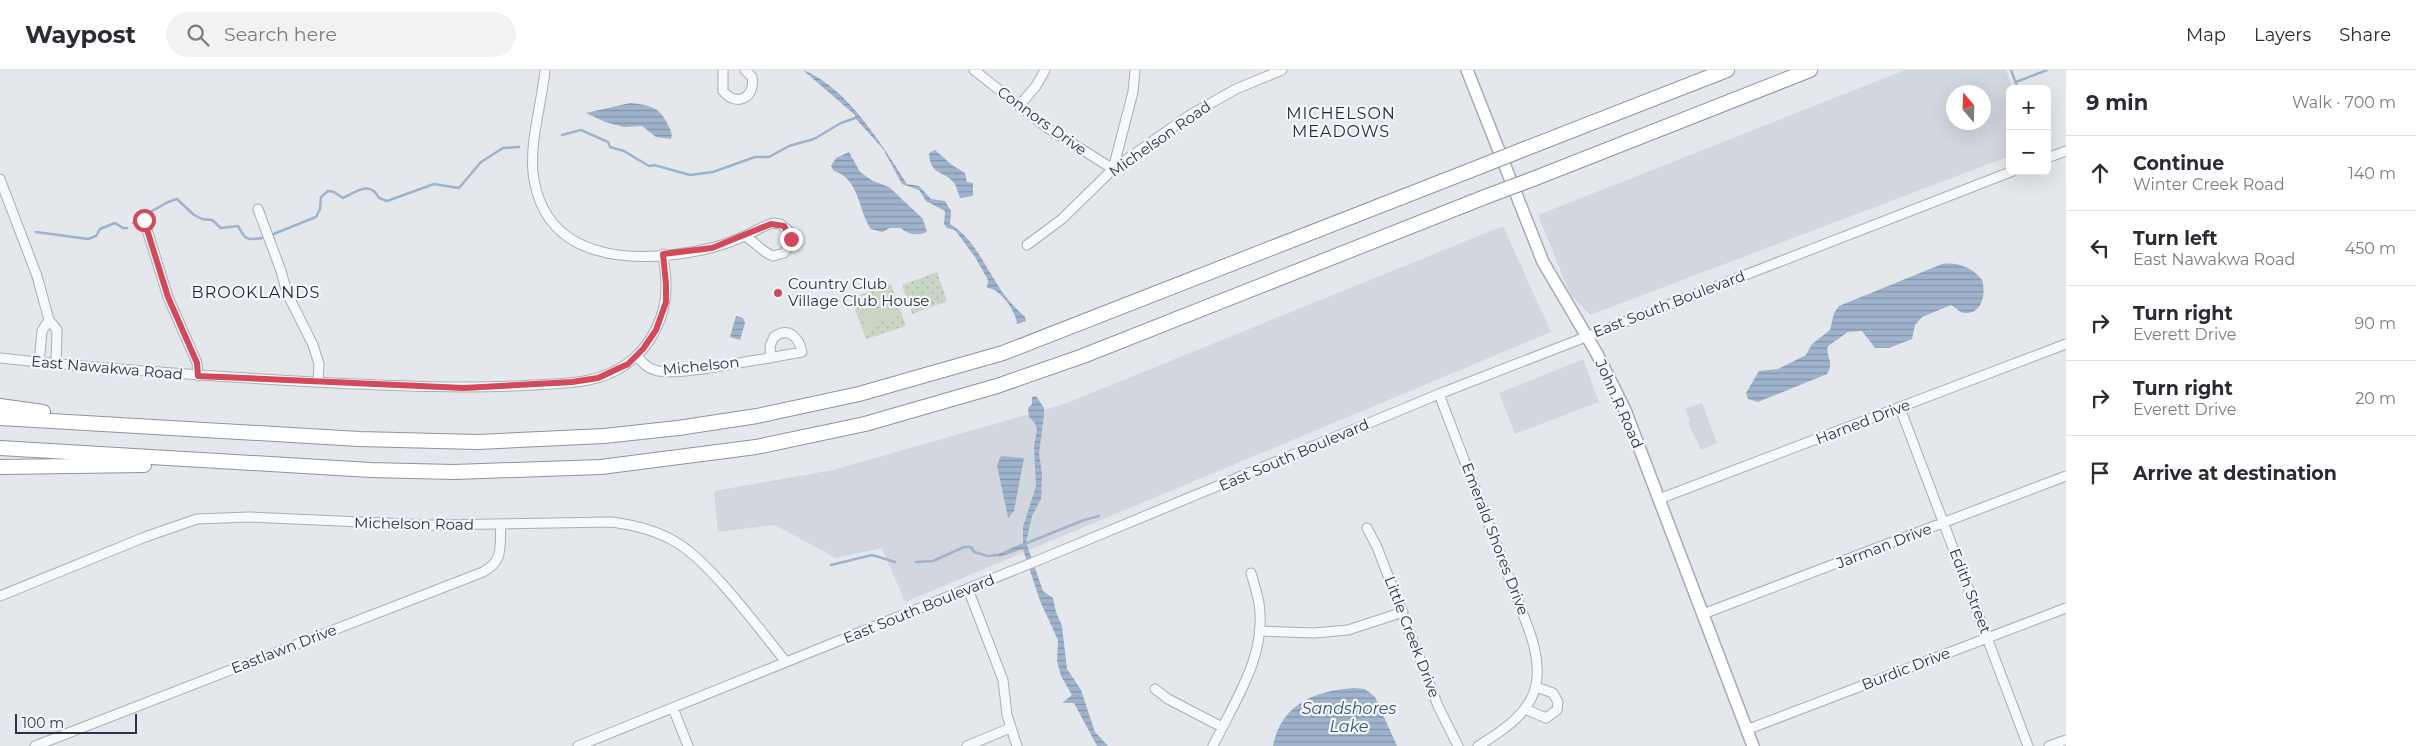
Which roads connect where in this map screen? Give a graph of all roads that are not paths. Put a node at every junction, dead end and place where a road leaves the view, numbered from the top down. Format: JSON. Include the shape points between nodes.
{"nodes":[{"id":1,"x":545,"y":70,"type":"edge"},
{"id":2,"x":723,"y":70,"type":"edge"},
{"id":3,"x":745,"y":70,"type":"edge"},
{"id":4,"x":974,"y":70,"type":"edge"},
{"id":5,"x":1045,"y":70,"type":"edge"},
{"id":6,"x":1135,"y":70,"type":"edge"},
{"id":7,"x":1282,"y":70,"type":"edge"},
{"id":8,"x":1467,"y":70,"type":"edge"},
{"id":9,"x":1727,"y":70,"type":"edge"},
{"id":10,"x":1810,"y":70,"type":"edge"},
{"id":11,"x":1019,"y":106,"type":"junction"},
{"id":12,"x":2066,"y":151,"type":"edge"},
{"id":13,"x":2051,"y":157,"type":"edge"},
{"id":14,"x":1113,"y":169,"type":"junction"},
{"id":15,"x":2006,"y":174,"type":"edge"},
{"id":16,"x":0,"y":180,"type":"edge"},
{"id":17,"x":258,"y":209,"type":"dead end"},
{"id":18,"x":144,"y":220,"type":"dead end"},
{"id":19,"x":745,"y":236,"type":"junction"},
{"id":20,"x":1028,"y":245,"type":"dead end"},
{"id":21,"x":663,"y":254,"type":"junction"},
{"id":22,"x":49,"y":320,"type":"junction"},
{"id":23,"x":1586,"y":336,"type":"junction"},
{"id":24,"x":2066,"y":344,"type":"edge"},
{"id":25,"x":637,"y":356,"type":"junction"},
{"id":26,"x":0,"y":358,"type":"edge"},
{"id":27,"x":771,"y":358,"type":"dead end"},
{"id":28,"x":39,"y":363,"type":"junction"},
{"id":29,"x":56,"y":364,"type":"junction"},
{"id":30,"x":198,"y":376,"type":"junction"},
{"id":31,"x":318,"y":382,"type":"junction"},
{"id":32,"x":1440,"y":394,"type":"junction"},
{"id":33,"x":0,"y":406,"type":"edge"},
{"id":34,"x":1900,"y":408,"type":"junction"},
{"id":35,"x":0,"y":418,"type":"edge"},
{"id":36,"x":133,"y":426,"type":"junction"},
{"id":37,"x":0,"y":448,"type":"edge"},
{"id":38,"x":264,"y":463,"type":"junction"},
{"id":39,"x":0,"y":467,"type":"edge"},
{"id":40,"x":2066,"y":476,"type":"edge"},
{"id":41,"x":1659,"y":499,"type":"junction"},
{"id":42,"x":1944,"y":523,"type":"junction"},
{"id":43,"x":500,"y":525,"type":"junction"},
{"id":44,"x":1366,"y":528,"type":"dead end"},
{"id":45,"x":1251,"y":573,"type":"dead end"},
{"id":46,"x":968,"y":589,"type":"junction"},
{"id":47,"x":0,"y":596,"type":"edge"},
{"id":48,"x":2066,"y":608,"type":"edge"},
{"id":49,"x":1403,"y":612,"type":"junction"},
{"id":50,"x":1703,"y":614,"type":"junction"},
{"id":51,"x":1260,"y":631,"type":"junction"},
{"id":52,"x":1987,"y":637,"type":"junction"},
{"id":53,"x":786,"y":662,"type":"junction"},
{"id":54,"x":1536,"y":686,"type":"junction"},
{"id":55,"x":1155,"y":689,"type":"dead end"},
{"id":56,"x":673,"y":708,"type":"junction"},
{"id":57,"x":1526,"y":709,"type":"junction"},
{"id":58,"x":1222,"y":726,"type":"junction"},
{"id":59,"x":1010,"y":728,"type":"junction"},
{"id":60,"x":1746,"y":730,"type":"junction"},
{"id":61,"x":2066,"y":740,"type":"edge"},
{"id":62,"x":35,"y":746,"type":"edge"},
{"id":63,"x":578,"y":746,"type":"edge"},
{"id":64,"x":688,"y":746,"type":"edge"},
{"id":65,"x":967,"y":746,"type":"edge"},
{"id":66,"x":1017,"y":746,"type":"edge"},
{"id":67,"x":1213,"y":746,"type":"edge"},
{"id":68,"x":1458,"y":746,"type":"edge"},
{"id":69,"x":1478,"y":746,"type":"edge"},
{"id":70,"x":1753,"y":746,"type":"edge"},
{"id":71,"x":2028,"y":746,"type":"edge"},
{"id":72,"x":2049,"y":746,"type":"edge"}],
"edges":[{"from":1,"to":21,"type":"street","via":[[533,172],[540,199],[549,216],[566,235],[593,250],[628,257]]},
{"from":2,"to":3,"type":"street","via":[[723,92],[736,100],[745,98],[752,89],[752,77]]},
{"from":4,"to":11,"type":"street","name":"Connors Drive"},
{"from":5,"to":11,"type":"street"},
{"from":6,"to":14,"type":"street"},
{"from":7,"to":14,"type":"street","name":"Michelson Road","via":[[1204,106]]},
{"from":8,"to":23,"type":"main road","name":"John R Road","via":[[1543,262]]},
{"from":9,"to":36,"type":"highway","bridge":true,"via":[[1003,352],[878,390],[757,416],[642,432],[517,442],[391,441]]},
{"from":10,"to":38,"type":"highway","bridge":true,"via":[[1055,366],[959,398],[834,431],[718,453],[555,470],[431,472]]},
{"from":11,"to":14,"type":"street","name":"Connors Drive","via":[[1071,144]]},
{"from":12,"to":13,"type":"street"},
{"from":14,"to":20,"type":"street","name":"Michelson Road","via":[[1062,219]]},
{"from":15,"to":23,"type":"street","name":"East South Boulevard"},
{"from":16,"to":22,"type":"street","via":[[41,287]]},
{"from":17,"to":31,"type":"street","via":[[287,293],[313,346],[319,364]]},
{"from":18,"to":30,"type":"street","via":[[168,297],[197,363]]},
{"from":19,"to":19,"type":"street","via":[[773,256],[784,253],[790,244],[788,230],[780,224],[771,224]]},
{"from":19,"to":21,"type":"street","via":[[702,250]]},
{"from":21,"to":25,"type":"street","name":"East Nawakwa Road","via":[[666,302],[656,330]]},
{"from":22,"to":28,"type":"street","via":[[42,331]]},
{"from":22,"to":29,"type":"street","via":[[57,330]]},
{"from":23,"to":32,"type":"street","name":"East South Boulevard"},
{"from":23,"to":41,"type":"main road","name":"John R Road","via":[[1625,410]]},
{"from":24,"to":34,"type":"street","name":"Harned Drive"},
{"from":25,"to":27,"type":"street","name":"Michelson","via":[[648,368],[664,372]]},
{"from":25,"to":31,"type":"street","name":"East Nawakwa Road","via":[[607,375],[572,382],[464,388]]},
{"from":26,"to":28,"type":"street","name":"East Nawakwa Road"},
{"from":28,"to":29,"type":"street","name":"East Nawakwa Road"},
{"from":29,"to":30,"type":"street","name":"East Nawakwa Road"},
{"from":30,"to":31,"type":"street","name":"East Nawakwa Road"},
{"from":32,"to":46,"type":"street","name":"East South Boulevard"},
{"from":32,"to":54,"type":"street","name":"Emerald Shores Drive","via":[[1533,642],[1538,665]]},
{"from":33,"to":36,"type":"highway"},
{"from":34,"to":41,"type":"street","name":"Harned Drive"},
{"from":34,"to":42,"type":"street","name":"Edith Street"},
{"from":35,"to":36,"type":"highway"},
{"from":37,"to":38,"type":"highway"},
{"from":38,"to":39,"type":"highway"},
{"from":40,"to":42,"type":"street","name":"Jarman Drive"},
{"from":41,"to":50,"type":"main road","name":"John R Road"},
{"from":42,"to":50,"type":"street","name":"Jarman Drive"},
{"from":42,"to":52,"type":"street","name":"Edith Street"},
{"from":43,"to":47,"type":"street","name":"Michelson Road","via":[[371,524],[248,517],[197,519]]},
{"from":43,"to":53,"type":"street","name":"Michelson Road","via":[[612,522],[637,526],[676,542],[713,575]]},
{"from":43,"to":62,"type":"street","name":"Eastlawn Drive","via":[[499,556],[496,563],[483,572]]},
{"from":44,"to":49,"type":"street","name":"Little Creek Drive"},
{"from":45,"to":51,"type":"street","via":[[1259,603]]},
{"from":46,"to":53,"type":"street","name":"East South Boulevard"},
{"from":46,"to":59,"type":"street","via":[[1003,680]]},
{"from":48,"to":52,"type":"street","name":"Burdic Drive"},
{"from":49,"to":51,"type":"street","via":[[1348,630]]},
{"from":49,"to":68,"type":"street","name":"Little Creek Drive","via":[[1438,706]]},
{"from":50,"to":60,"type":"main road","name":"John R Road"},
{"from":51,"to":58,"type":"street","via":[[1254,661]]},
{"from":52,"to":60,"type":"street","name":"Burdic Drive"},
{"from":52,"to":71,"type":"street","name":"Edith Street"},
{"from":53,"to":56,"type":"street","name":"East South Boulevard"},
{"from":54,"to":57,"type":"street","name":"Emerald Shores Drive"},
{"from":54,"to":57,"type":"street","via":[[1553,693],[1558,702],[1557,710],[1546,718]]},
{"from":55,"to":58,"type":"street"},
{"from":56,"to":63,"type":"street","name":"East South Boulevard"},
{"from":56,"to":64,"type":"street"},
{"from":57,"to":69,"type":"street","name":"Emerald Shores Drive","via":[[1511,725]]},
{"from":58,"to":67,"type":"street"},
{"from":59,"to":65,"type":"street"},
{"from":59,"to":66,"type":"street"},
{"from":60,"to":70,"type":"main road","name":"John R Road"},
{"from":61,"to":72,"type":"street"}]}
